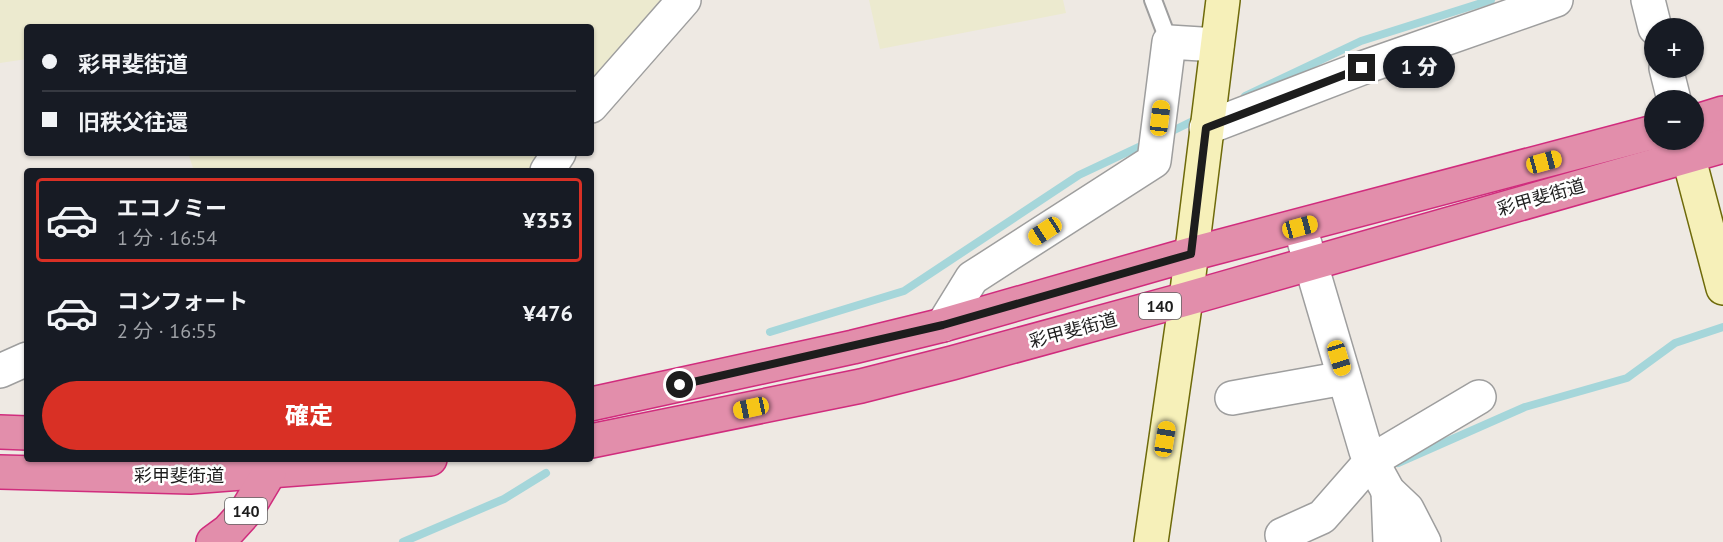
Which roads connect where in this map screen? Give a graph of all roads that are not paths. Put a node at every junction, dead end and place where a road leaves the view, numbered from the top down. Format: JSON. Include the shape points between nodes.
{"nodes":[{"id":1,"x":684,"y":0,"type":"edge"},
{"id":2,"x":1153,"y":0,"type":"edge"},
{"id":3,"x":1223,"y":0,"type":"edge"},
{"id":4,"x":1557,"y":0,"type":"edge"},
{"id":5,"x":1648,"y":0,"type":"edge"},
{"id":6,"x":1652,"y":18,"type":"edge"},
{"id":7,"x":1169,"y":42,"type":"junction"},
{"id":8,"x":1217,"y":45,"type":"junction"},
{"id":9,"x":594,"y":103,"type":"edge"},
{"id":10,"x":1723,"y":113,"type":"edge"},
{"id":11,"x":1704,"y":119,"type":"edge"},
{"id":12,"x":1206,"y":128,"type":"junction"},
{"id":13,"x":1644,"y":135,"type":"edge"},
{"id":14,"x":1723,"y":146,"type":"edge"},
{"id":15,"x":1704,"y":147,"type":"edge"},
{"id":16,"x":1676,"y":150,"type":"edge"},
{"id":17,"x":1687,"y":150,"type":"edge"},
{"id":18,"x":1300,"y":227,"type":"junction"},
{"id":19,"x":1191,"y":254,"type":"junction"},
{"id":20,"x":1310,"y":262,"type":"junction"},
{"id":21,"x":1723,"y":288,"type":"edge"},
{"id":22,"x":1186,"y":299,"type":"junction"},
{"id":23,"x":943,"y":325,"type":"junction"},
{"id":24,"x":24,"y":360,"type":"edge"},
{"id":25,"x":0,"y":371,"type":"edge"},
{"id":26,"x":1344,"y":378,"type":"junction"},
{"id":27,"x":1479,"y":397,"type":"dead end"},
{"id":28,"x":1232,"y":398,"type":"dead end"},
{"id":29,"x":594,"y":403,"type":"edge"},
{"id":30,"x":0,"y":432,"type":"edge"},
{"id":31,"x":24,"y":433,"type":"edge"},
{"id":32,"x":594,"y":440,"type":"edge"},
{"id":33,"x":1371,"y":461,"type":"junction"},
{"id":34,"x":361,"y":462,"type":"edge"},
{"id":35,"x":269,"y":466,"type":"edge"},
{"id":36,"x":0,"y":472,"type":"edge"},
{"id":37,"x":1388,"y":491,"type":"junction"},
{"id":38,"x":1282,"y":535,"type":"dead end"},
{"id":39,"x":225,"y":538,"type":"edge"},
{"id":40,"x":1151,"y":542,"type":"edge"},
{"id":41,"x":1390,"y":542,"type":"edge"},
{"id":42,"x":1424,"y":542,"type":"edge"}],
"edges":[{"from":1,"to":9,"type":"street"},
{"from":2,"to":7,"type":"lane"},
{"from":3,"to":8,"type":"street"},
{"from":4,"to":12,"type":"street"},
{"from":5,"to":6,"type":"street"},
{"from":7,"to":8,"type":"street"},
{"from":7,"to":23,"type":"street","via":[[1154,160],[972,278]]},
{"from":8,"to":12,"type":"street"},
{"from":10,"to":11,"type":"highway"},
{"from":12,"to":19,"type":"street"},
{"from":13,"to":18,"type":"highway","name":"彩甲斐街道","number":"140"},
{"from":14,"to":15,"type":"highway","name":"彩甲斐街道","number":"140"},
{"from":16,"to":20,"type":"highway","name":"彩甲斐街道","number":"140"},
{"from":17,"to":21,"type":"street"},
{"from":18,"to":19,"type":"highway","name":"彩甲斐街道","number":"140"},
{"from":18,"to":20,"type":"street"},
{"from":19,"to":22,"type":"street"},
{"from":19,"to":23,"type":"highway","name":"彩甲斐街道","number":"140"},
{"from":20,"to":22,"type":"highway","name":"彩甲斐街道","number":"140"},
{"from":20,"to":26,"type":"street"},
{"from":22,"to":32,"type":"highway","name":"彩甲斐街道","number":"140","via":[[873,383]]},
{"from":22,"to":40,"type":"street"},
{"from":23,"to":29,"type":"highway","name":"彩甲斐街道","number":"140"},
{"from":24,"to":25,"type":"street"},
{"from":26,"to":28,"type":"street"},
{"from":26,"to":33,"type":"street"},
{"from":27,"to":33,"type":"street"},
{"from":30,"to":31,"type":"highway"},
{"from":33,"to":37,"type":"street"},
{"from":33,"to":38,"type":"street","via":[[1322,517]]},
{"from":34,"to":35,"type":"highway","name":"彩甲斐街道","number":"140"},
{"from":35,"to":36,"type":"highway","name":"彩甲斐街道","number":"140","via":[[190,477]]},
{"from":35,"to":39,"type":"highway","number":"140","via":[[247,510]]},
{"from":37,"to":41,"type":"street"},
{"from":37,"to":42,"type":"street","via":[[1407,509]]}]}
